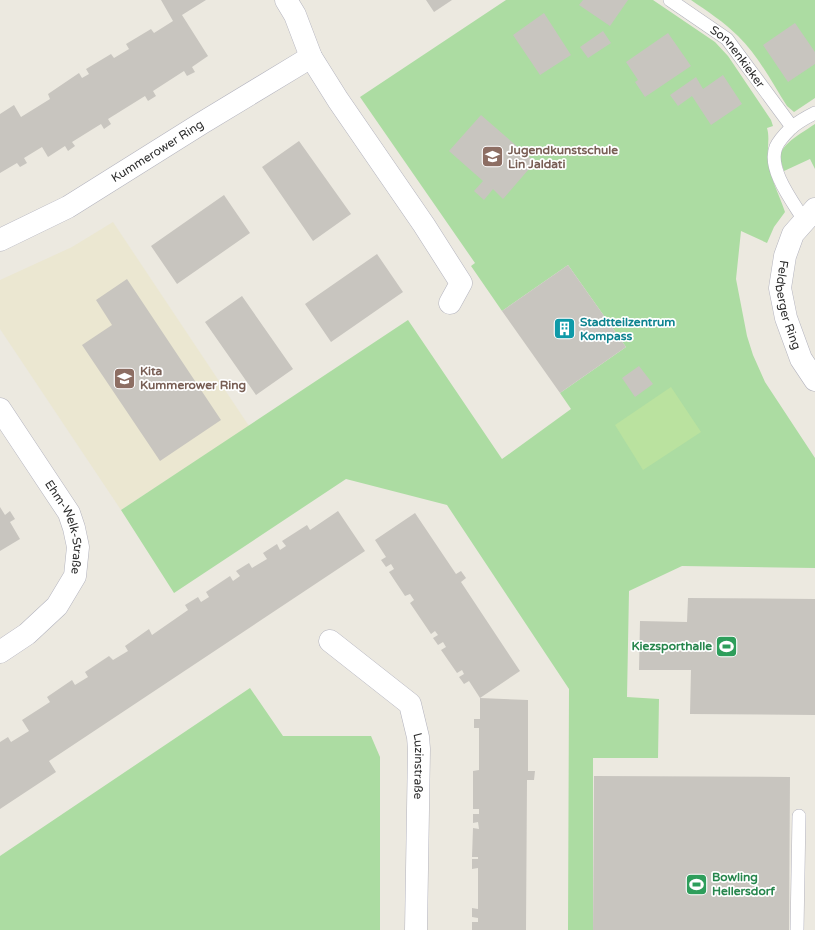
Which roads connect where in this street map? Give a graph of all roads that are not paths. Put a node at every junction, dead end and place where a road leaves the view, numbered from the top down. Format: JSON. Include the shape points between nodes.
{"nodes":[{"id":1,"x":286,"y":0,"type":"edge"},
{"id":2,"x":670,"y":0,"type":"edge"},
{"id":3,"x":311,"y":57,"type":"junction"},
{"id":4,"x":815,"y":113,"type":"edge"},
{"id":5,"x":792,"y":127,"type":"junction"},
{"id":6,"x":810,"y":215,"type":"edge"},
{"id":7,"x":0,"y":240,"type":"edge"},
{"id":8,"x":450,"y":303,"type":"dead end"},
{"id":9,"x":815,"y":380,"type":"edge"},
{"id":10,"x":0,"y":409,"type":"edge"},
{"id":11,"x":330,"y":641,"type":"dead end"},
{"id":12,"x":0,"y":652,"type":"edge"},
{"id":13,"x":799,"y":816,"type":"dead end"},
{"id":14,"x":416,"y":930,"type":"edge"},
{"id":15,"x":797,"y":930,"type":"edge"}],
"edges":[{"from":1,"to":3,"type":"street","via":[[295,15]]},
{"from":2,"to":5,"type":"lane","name":"Sonnenkieker","via":[[727,39]]},
{"from":3,"to":7,"type":"street","name":"Kummerower Ring","via":[[68,207]]},
{"from":3,"to":8,"type":"street","via":[[461,283]]},
{"from":4,"to":5,"type":"lane"},
{"from":5,"to":6,"type":"lane","via":[[775,148],[774,160],[777,174]]},
{"from":6,"to":9,"type":"street","name":"Feldberger Ring","via":[[793,234],[785,256],[780,288],[786,318],[801,359]]},
{"from":10,"to":12,"type":"street","name":"Ehm-Welk-Straße","via":[[69,513],[78,546],[75,576],[57,606],[27,634]]},
{"from":11,"to":14,"type":"street","name":"Luzinstraße","via":[[410,704],[419,749]]},
{"from":13,"to":15,"type":"lane"}]}
